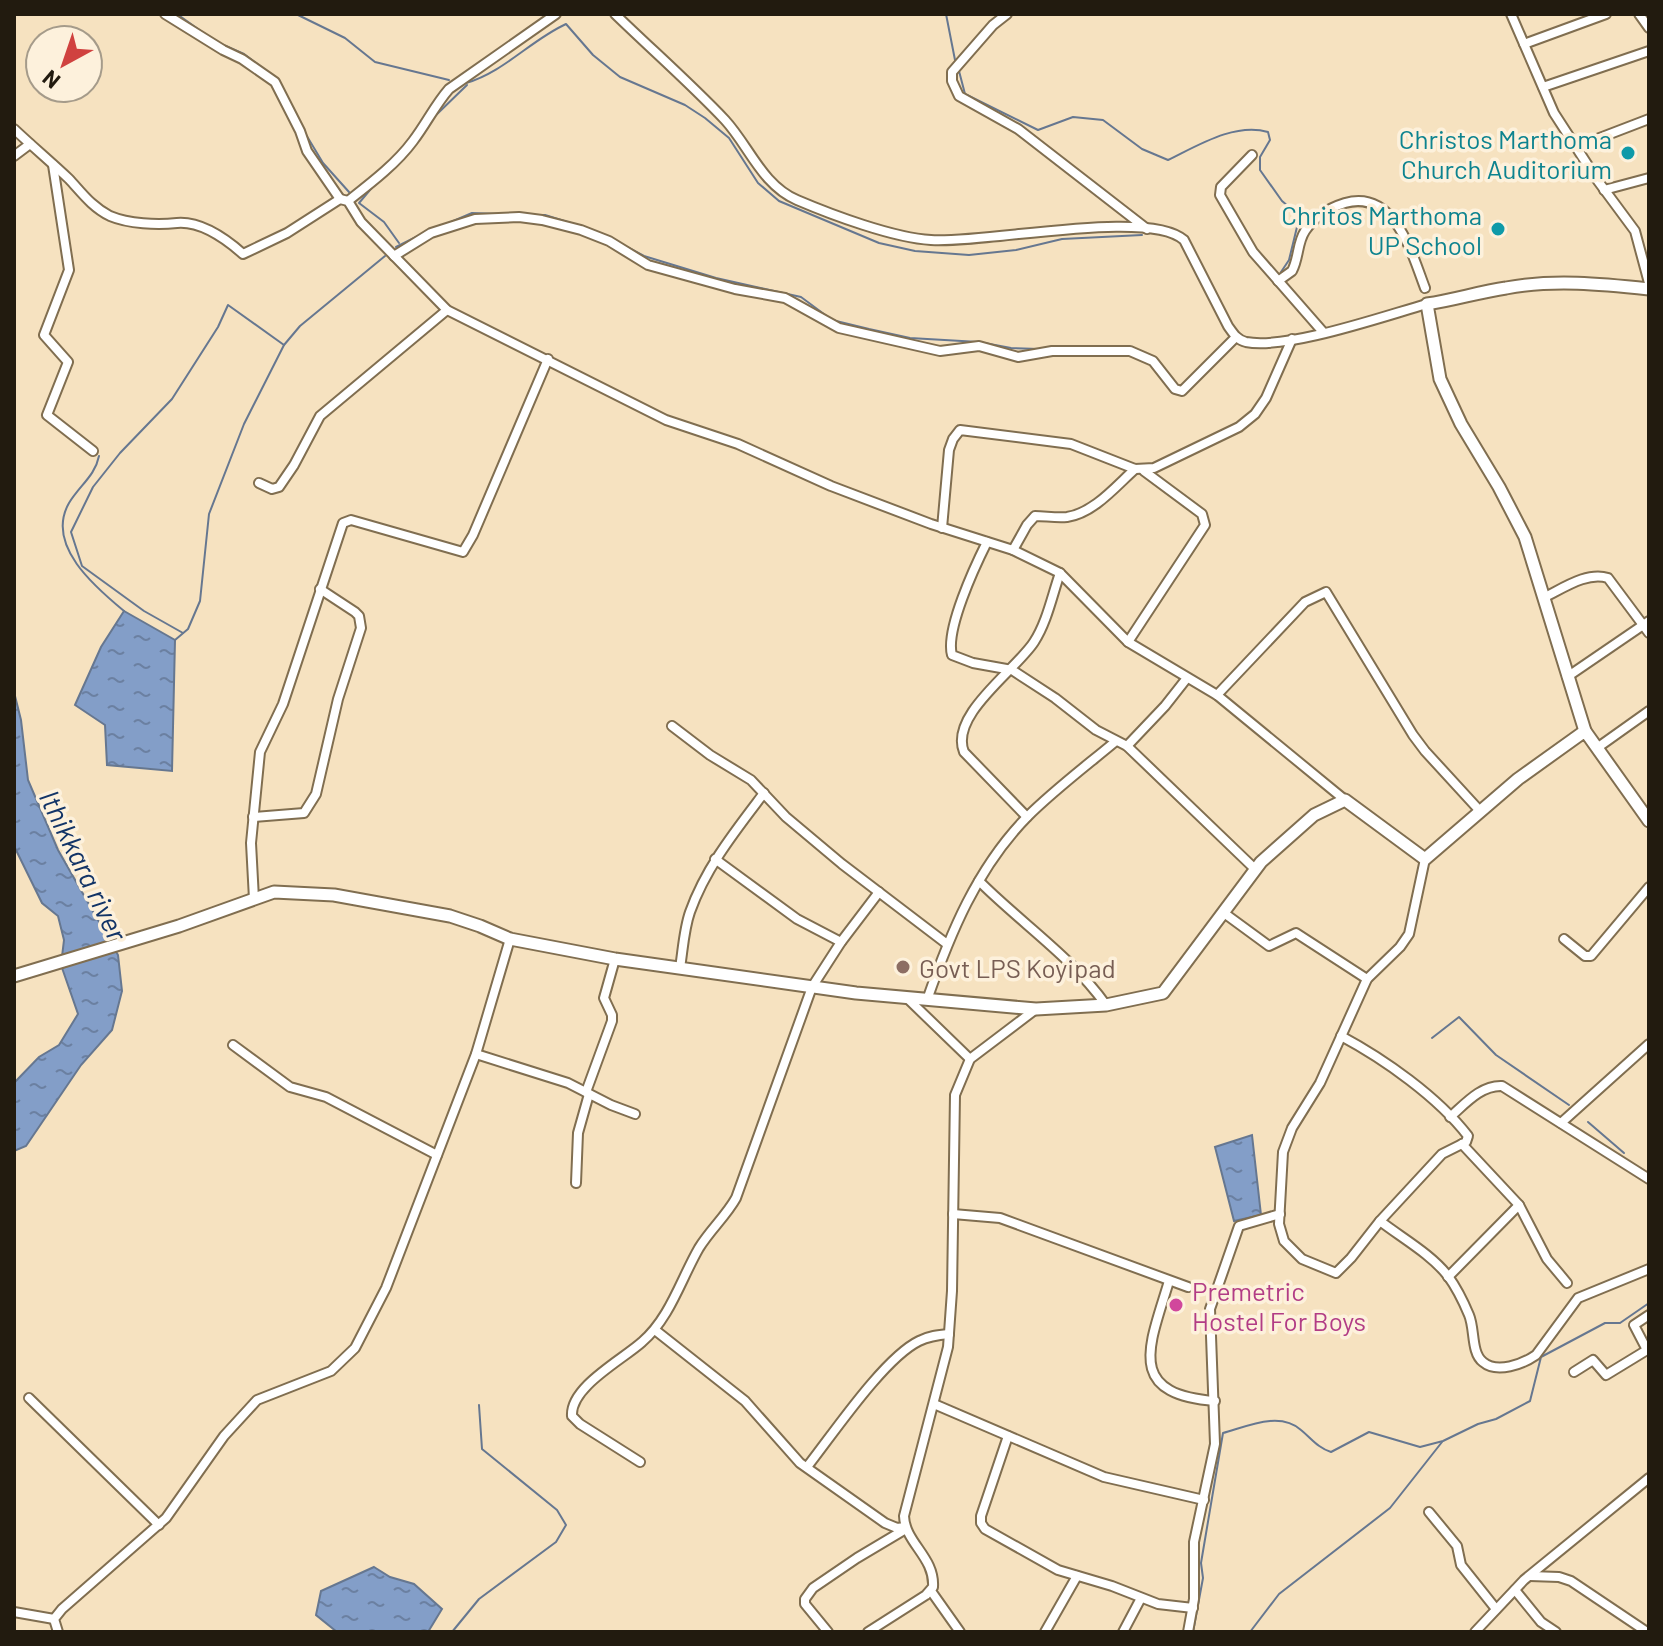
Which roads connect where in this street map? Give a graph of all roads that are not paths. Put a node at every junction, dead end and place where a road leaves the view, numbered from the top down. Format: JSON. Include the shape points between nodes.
{"nodes":[{"id":1,"x":165,"y":14,"type":"edge"},
{"id":2,"x":556,"y":14,"type":"edge"},
{"id":3,"x":615,"y":14,"type":"edge"},
{"id":4,"x":1007,"y":14,"type":"edge"},
{"id":5,"x":1511,"y":14,"type":"edge"},
{"id":6,"x":1606,"y":14,"type":"edge"},
{"id":7,"x":1639,"y":14,"type":"edge"},
{"id":8,"x":1649,"y":28,"type":"edge"},
{"id":9,"x":1524,"y":44,"type":"junction"},
{"id":10,"x":1649,"y":51,"type":"edge"},
{"id":11,"x":1543,"y":87,"type":"junction"},
{"id":12,"x":1649,"y":119,"type":"edge"},
{"id":13,"x":14,"y":129,"type":"edge"},
{"id":14,"x":30,"y":144,"type":"junction"},
{"id":15,"x":1576,"y":147,"type":"junction"},
{"id":16,"x":1252,"y":155,"type":"dead end"},
{"id":17,"x":14,"y":156,"type":"edge"},
{"id":18,"x":53,"y":165,"type":"junction"},
{"id":19,"x":1649,"y":178,"type":"edge"},
{"id":20,"x":1604,"y":190,"type":"junction"},
{"id":21,"x":344,"y":200,"type":"junction"},
{"id":22,"x":1148,"y":229,"type":"junction"},
{"id":23,"x":394,"y":256,"type":"junction"},
{"id":24,"x":1278,"y":281,"type":"junction"},
{"id":25,"x":1649,"y":286,"type":"edge"},
{"id":26,"x":1425,"y":288,"type":"dead end"},
{"id":27,"x":1427,"y":304,"type":"junction"},
{"id":28,"x":447,"y":310,"type":"junction"},
{"id":29,"x":1323,"y":332,"type":"junction"},
{"id":30,"x":1236,"y":337,"type":"junction"},
{"id":31,"x":1292,"y":339,"type":"junction"},
{"id":32,"x":548,"y":359,"type":"junction"},
{"id":33,"x":93,"y":451,"type":"dead end"},
{"id":34,"x":1140,"y":470,"type":"junction"},
{"id":35,"x":259,"y":483,"type":"dead end"},
{"id":36,"x":942,"y":528,"type":"junction"},
{"id":37,"x":987,"y":542,"type":"junction"},
{"id":38,"x":1013,"y":550,"type":"junction"},
{"id":39,"x":1060,"y":573,"type":"junction"},
{"id":40,"x":320,"y":589,"type":"junction"},
{"id":41,"x":1543,"y":598,"type":"junction"},
{"id":42,"x":1646,"y":622,"type":"edge"},
{"id":43,"x":1649,"y":633,"type":"edge"},
{"id":44,"x":1128,"y":642,"type":"junction"},
{"id":45,"x":1012,"y":670,"type":"junction"},
{"id":46,"x":1567,"y":677,"type":"junction"},
{"id":47,"x":1187,"y":678,"type":"junction"},
{"id":48,"x":1217,"y":695,"type":"junction"},
{"id":49,"x":1649,"y":711,"type":"edge"},
{"id":50,"x":672,"y":726,"type":"dead end"},
{"id":51,"x":1585,"y":731,"type":"junction"},
{"id":52,"x":1116,"y":741,"type":"junction"},
{"id":53,"x":1127,"y":746,"type":"junction"},
{"id":54,"x":1597,"y":748,"type":"junction"},
{"id":55,"x":764,"y":793,"type":"junction"},
{"id":56,"x":1345,"y":800,"type":"junction"},
{"id":57,"x":1480,"y":811,"type":"junction"},
{"id":58,"x":253,"y":817,"type":"junction"},
{"id":59,"x":1027,"y":817,"type":"junction"},
{"id":60,"x":1649,"y":821,"type":"edge"},
{"id":61,"x":715,"y":859,"type":"junction"},
{"id":62,"x":1425,"y":859,"type":"junction"},
{"id":63,"x":1256,"y":870,"type":"junction"},
{"id":64,"x":979,"y":881,"type":"junction"},
{"id":65,"x":1649,"y":887,"type":"edge"},
{"id":66,"x":879,"y":892,"type":"junction"},
{"id":67,"x":254,"y":899,"type":"junction"},
{"id":68,"x":1224,"y":913,"type":"junction"},
{"id":69,"x":510,"y":939,"type":"junction"},
{"id":70,"x":1564,"y":939,"type":"dead end"},
{"id":71,"x":841,"y":942,"type":"junction"},
{"id":72,"x":947,"y":944,"type":"junction"},
{"id":73,"x":615,"y":959,"type":"junction"},
{"id":74,"x":680,"y":968,"type":"junction"},
{"id":75,"x":14,"y":976,"type":"edge"},
{"id":76,"x":1367,"y":979,"type":"junction"},
{"id":77,"x":812,"y":987,"type":"junction"},
{"id":78,"x":907,"y":998,"type":"junction"},
{"id":79,"x":927,"y":1000,"type":"junction"},
{"id":80,"x":1106,"y":1005,"type":"junction"},
{"id":81,"x":1036,"y":1009,"type":"junction"},
{"id":82,"x":1341,"y":1036,"type":"junction"},
{"id":83,"x":1649,"y":1044,"type":"edge"},
{"id":84,"x":233,"y":1045,"type":"dead end"},
{"id":85,"x":476,"y":1054,"type":"junction"},
{"id":86,"x":970,"y":1059,"type":"junction"},
{"id":87,"x":588,"y":1093,"type":"junction"},
{"id":88,"x":635,"y":1114,"type":"dead end"},
{"id":89,"x":1450,"y":1117,"type":"junction"},
{"id":90,"x":1561,"y":1123,"type":"junction"},
{"id":91,"x":1462,"y":1144,"type":"junction"},
{"id":92,"x":437,"y":1155,"type":"junction"},
{"id":93,"x":1649,"y":1180,"type":"edge"},
{"id":94,"x":576,"y":1183,"type":"dead end"},
{"id":95,"x":1519,"y":1205,"type":"junction"},
{"id":96,"x":953,"y":1214,"type":"junction"},
{"id":97,"x":1280,"y":1214,"type":"junction"},
{"id":98,"x":1380,"y":1221,"type":"junction"},
{"id":99,"x":1649,"y":1269,"type":"edge"},
{"id":100,"x":1448,"y":1277,"type":"junction"},
{"id":101,"x":1169,"y":1281,"type":"junction"},
{"id":102,"x":1567,"y":1283,"type":"dead end"},
{"id":103,"x":1188,"y":1287,"type":"dead end"},
{"id":104,"x":1649,"y":1315,"type":"edge"},
{"id":105,"x":655,"y":1330,"type":"junction"},
{"id":106,"x":949,"y":1334,"type":"junction"},
{"id":107,"x":1574,"y":1372,"type":"dead end"},
{"id":108,"x":29,"y":1398,"type":"dead end"},
{"id":109,"x":1215,"y":1401,"type":"junction"},
{"id":110,"x":934,"y":1404,"type":"junction"},
{"id":111,"x":1008,"y":1436,"type":"junction"},
{"id":112,"x":640,"y":1462,"type":"dead end"},
{"id":113,"x":807,"y":1467,"type":"junction"},
{"id":114,"x":1649,"y":1478,"type":"edge"},
{"id":115,"x":1204,"y":1500,"type":"junction"},
{"id":116,"x":1429,"y":1512,"type":"dead end"},
{"id":117,"x":159,"y":1525,"type":"junction"},
{"id":118,"x":906,"y":1528,"type":"junction"},
{"id":119,"x":1077,"y":1576,"type":"junction"},
{"id":120,"x":1530,"y":1576,"type":"junction"},
{"id":121,"x":1515,"y":1590,"type":"junction"},
{"id":122,"x":931,"y":1591,"type":"junction"},
{"id":123,"x":1141,"y":1598,"type":"junction"},
{"id":124,"x":1193,"y":1608,"type":"junction"},
{"id":125,"x":1496,"y":1609,"type":"junction"},
{"id":126,"x":14,"y":1612,"type":"edge"},
{"id":127,"x":54,"y":1619,"type":"junction"},
{"id":128,"x":58,"y":1632,"type":"edge"},
{"id":129,"x":828,"y":1632,"type":"edge"},
{"id":130,"x":868,"y":1632,"type":"edge"},
{"id":131,"x":960,"y":1632,"type":"edge"},
{"id":132,"x":1045,"y":1632,"type":"edge"},
{"id":133,"x":1123,"y":1632,"type":"edge"},
{"id":134,"x":1188,"y":1632,"type":"edge"},
{"id":135,"x":1475,"y":1632,"type":"edge"},
{"id":136,"x":1556,"y":1632,"type":"edge"},
{"id":137,"x":1647,"y":1632,"type":"edge"}],
"edges":[{"from":1,"to":21,"type":"street","via":[[275,82],[307,151]]},
{"from":2,"to":21,"type":"street","via":[[449,89],[414,141],[368,186]]},
{"from":3,"to":22,"type":"street","via":[[727,122],[764,173],[795,199],[928,240],[1102,226]]},
{"from":4,"to":22,"type":"street","via":[[952,72],[955,89],[972,105],[1018,129]]},
{"from":5,"to":9,"type":"street"},
{"from":6,"to":9,"type":"street"},
{"from":7,"to":8,"type":"street"},
{"from":9,"to":11,"type":"street"},
{"from":10,"to":11,"type":"street"},
{"from":11,"to":15,"type":"street"},
{"from":12,"to":15,"type":"street"},
{"from":13,"to":14,"type":"street"},
{"from":14,"to":17,"type":"street"},
{"from":14,"to":18,"type":"street"},
{"from":15,"to":20,"type":"street"},
{"from":16,"to":24,"type":"street","via":[[1221,187],[1220,195],[1253,252]]},
{"from":18,"to":21,"type":"street","via":[[92,206],[113,217],[191,225],[213,232],[243,254]]},
{"from":18,"to":33,"type":"street","via":[[69,270],[44,335],[66,357],[68,367],[47,415]]},
{"from":19,"to":20,"type":"street"},
{"from":20,"to":25,"type":"street","via":[[1635,231]]},
{"from":21,"to":23,"type":"street"},
{"from":22,"to":30,"type":"street","via":[[1184,240]]},
{"from":23,"to":28,"type":"street"},
{"from":23,"to":30,"type":"street","via":[[431,233],[475,219],[542,220],[609,241],[648,265],[785,298],[839,328],[940,351],[979,346],[1018,357],[1052,351],[1130,351],[1153,361],[1179,391]]},
{"from":24,"to":26,"type":"street","via":[[1292,271],[1299,243],[1317,217],[1333,207],[1366,202],[1401,228]]},
{"from":24,"to":29,"type":"street"},
{"from":25,"to":27,"type":"street","via":[[1507,287]]},
{"from":27,"to":29,"type":"street"},
{"from":27,"to":41,"type":"street","via":[[1440,379],[1525,537]]},
{"from":28,"to":32,"type":"street"},
{"from":28,"to":35,"type":"street","via":[[320,416],[279,487]]},
{"from":29,"to":31,"type":"street"},
{"from":30,"to":31,"type":"street","via":[[1245,342]]},
{"from":31,"to":34,"type":"street","via":[[1255,414],[1197,449]]},
{"from":32,"to":36,"type":"street","via":[[666,420]]},
{"from":32,"to":40,"type":"street","via":[[466,549],[459,552],[346,520]]},
{"from":34,"to":36,"type":"street","via":[[1071,444],[960,430],[949,450]]},
{"from":34,"to":38,"type":"street","via":[[1077,514],[1035,516]]},
{"from":34,"to":44,"type":"street","via":[[1202,514],[1205,525]]},
{"from":36,"to":37,"type":"street"},
{"from":37,"to":38,"type":"street"},
{"from":37,"to":45,"type":"street","via":[[963,597],[950,649],[956,658]]},
{"from":38,"to":39,"type":"street"},
{"from":39,"to":44,"type":"street"},
{"from":39,"to":45,"type":"street","via":[[1043,625]]},
{"from":40,"to":58,"type":"street","via":[[283,704],[260,752]]},
{"from":40,"to":58,"type":"street","via":[[355,612],[361,622],[316,794],[304,813]]},
{"from":41,"to":42,"type":"street","via":[[1602,576]]},
{"from":41,"to":46,"type":"street"},
{"from":42,"to":43,"type":"street"},
{"from":42,"to":46,"type":"street"},
{"from":44,"to":47,"type":"street"},
{"from":45,"to":52,"type":"street"},
{"from":45,"to":59,"type":"street","via":[[982,698],[967,723],[962,748]]},
{"from":46,"to":51,"type":"street"},
{"from":47,"to":48,"type":"street"},
{"from":47,"to":53,"type":"street"},
{"from":48,"to":56,"type":"street"},
{"from":48,"to":57,"type":"street","via":[[1305,602],[1326,592],[1413,735]]},
{"from":49,"to":54,"type":"street"},
{"from":50,"to":55,"type":"street"},
{"from":51,"to":54,"type":"street"},
{"from":51,"to":57,"type":"street"},
{"from":52,"to":53,"type":"street"},
{"from":52,"to":59,"type":"street"},
{"from":53,"to":63,"type":"street"},
{"from":54,"to":60,"type":"street"},
{"from":55,"to":61,"type":"street"},
{"from":55,"to":66,"type":"street"},
{"from":56,"to":62,"type":"street"},
{"from":56,"to":63,"type":"street","via":[[1314,815]]},
{"from":57,"to":62,"type":"street"},
{"from":58,"to":67,"type":"street"},
{"from":59,"to":64,"type":"street"},
{"from":61,"to":71,"type":"street","via":[[797,919]]},
{"from":61,"to":74,"type":"street","via":[[690,912]]},
{"from":62,"to":76,"type":"street","via":[[1409,934]]},
{"from":63,"to":68,"type":"street"},
{"from":64,"to":72,"type":"street"},
{"from":64,"to":80,"type":"street","via":[[1065,956]]},
{"from":65,"to":70,"type":"street","via":[[1591,956]]},
{"from":66,"to":71,"type":"street"},
{"from":66,"to":72,"type":"street"},
{"from":67,"to":69,"type":"street","via":[[274,892],[334,895],[450,916]]},
{"from":67,"to":75,"type":"street"},
{"from":68,"to":76,"type":"street","via":[[1269,946],[1296,933]]},
{"from":68,"to":80,"type":"street","via":[[1163,993]]},
{"from":69,"to":73,"type":"street"},
{"from":69,"to":85,"type":"street"},
{"from":71,"to":77,"type":"street"},
{"from":72,"to":79,"type":"street"},
{"from":73,"to":74,"type":"street"},
{"from":73,"to":87,"type":"street","via":[[604,998],[612,1021]]},
{"from":74,"to":77,"type":"street"},
{"from":76,"to":82,"type":"street"},
{"from":77,"to":78,"type":"street"},
{"from":77,"to":105,"type":"street","via":[[736,1198],[699,1248]]},
{"from":78,"to":79,"type":"street"},
{"from":78,"to":86,"type":"street"},
{"from":79,"to":81,"type":"street"},
{"from":80,"to":81,"type":"street"},
{"from":81,"to":86,"type":"street"},
{"from":82,"to":89,"type":"street","via":[[1380,1057]]},
{"from":82,"to":97,"type":"street","via":[[1285,1140]]},
{"from":83,"to":90,"type":"street"},
{"from":84,"to":92,"type":"street","via":[[290,1087],[326,1097]]},
{"from":85,"to":87,"type":"street"},
{"from":85,"to":92,"type":"street"},
{"from":86,"to":96,"type":"street","via":[[955,1095]]},
{"from":87,"to":88,"type":"street"},
{"from":87,"to":94,"type":"street","via":[[578,1133]]},
{"from":89,"to":90,"type":"street","via":[[1495,1086]]},
{"from":89,"to":91,"type":"street","via":[[1468,1136]]},
{"from":90,"to":93,"type":"street"},
{"from":91,"to":95,"type":"street"},
{"from":91,"to":98,"type":"street","via":[[1442,1154]]},
{"from":92,"to":117,"type":"street","via":[[386,1288],[355,1348],[331,1371],[257,1400]]},
{"from":95,"to":100,"type":"street"},
{"from":95,"to":102,"type":"street","via":[[1547,1259]]},
{"from":96,"to":101,"type":"street","via":[[1000,1218]]},
{"from":96,"to":106,"type":"street"},
{"from":97,"to":98,"type":"street","via":[[1290,1250],[1336,1273]]},
{"from":97,"to":109,"type":"street","via":[[1244,1223],[1235,1234],[1210,1309]]},
{"from":98,"to":100,"type":"street"},
{"from":99,"to":100,"type":"street","via":[[1578,1298],[1536,1355],[1494,1367],[1478,1357],[1469,1315]]},
{"from":101,"to":103,"type":"street"},
{"from":101,"to":109,"type":"street","via":[[1150,1355],[1152,1372],[1172,1393]]},
{"from":104,"to":107,"type":"street","via":[[1634,1325],[1647,1350],[1606,1375],[1593,1360]]},
{"from":105,"to":112,"type":"street","via":[[572,1405],[572,1416],[580,1424]]},
{"from":105,"to":113,"type":"street","via":[[745,1401]]},
{"from":106,"to":110,"type":"street"},
{"from":106,"to":113,"type":"street","via":[[918,1341],[894,1359]]},
{"from":108,"to":117,"type":"street"},
{"from":109,"to":115,"type":"street","via":[[1215,1444]]},
{"from":110,"to":111,"type":"street"},
{"from":110,"to":118,"type":"street","via":[[904,1516]]},
{"from":111,"to":115,"type":"street","via":[[1104,1477]]},
{"from":111,"to":119,"type":"street","via":[[982,1526]]},
{"from":113,"to":118,"type":"street","via":[[885,1523]]},
{"from":114,"to":120,"type":"street"},
{"from":115,"to":124,"type":"street","via":[[1194,1542]]},
{"from":116,"to":125,"type":"street"},
{"from":117,"to":127,"type":"street"},
{"from":118,"to":122,"type":"street","via":[[931,1567]]},
{"from":118,"to":129,"type":"street","via":[[808,1593],[805,1604]]},
{"from":119,"to":123,"type":"street"},
{"from":119,"to":132,"type":"street"},
{"from":120,"to":121,"type":"street"},
{"from":120,"to":137,"type":"street","via":[[1571,1581]]},
{"from":121,"to":125,"type":"street"},
{"from":121,"to":136,"type":"street"},
{"from":122,"to":130,"type":"street"},
{"from":122,"to":131,"type":"street"},
{"from":123,"to":124,"type":"street"},
{"from":123,"to":133,"type":"street"},
{"from":124,"to":134,"type":"street"},
{"from":125,"to":135,"type":"street"},
{"from":126,"to":127,"type":"street"},
{"from":127,"to":128,"type":"street"}]}
